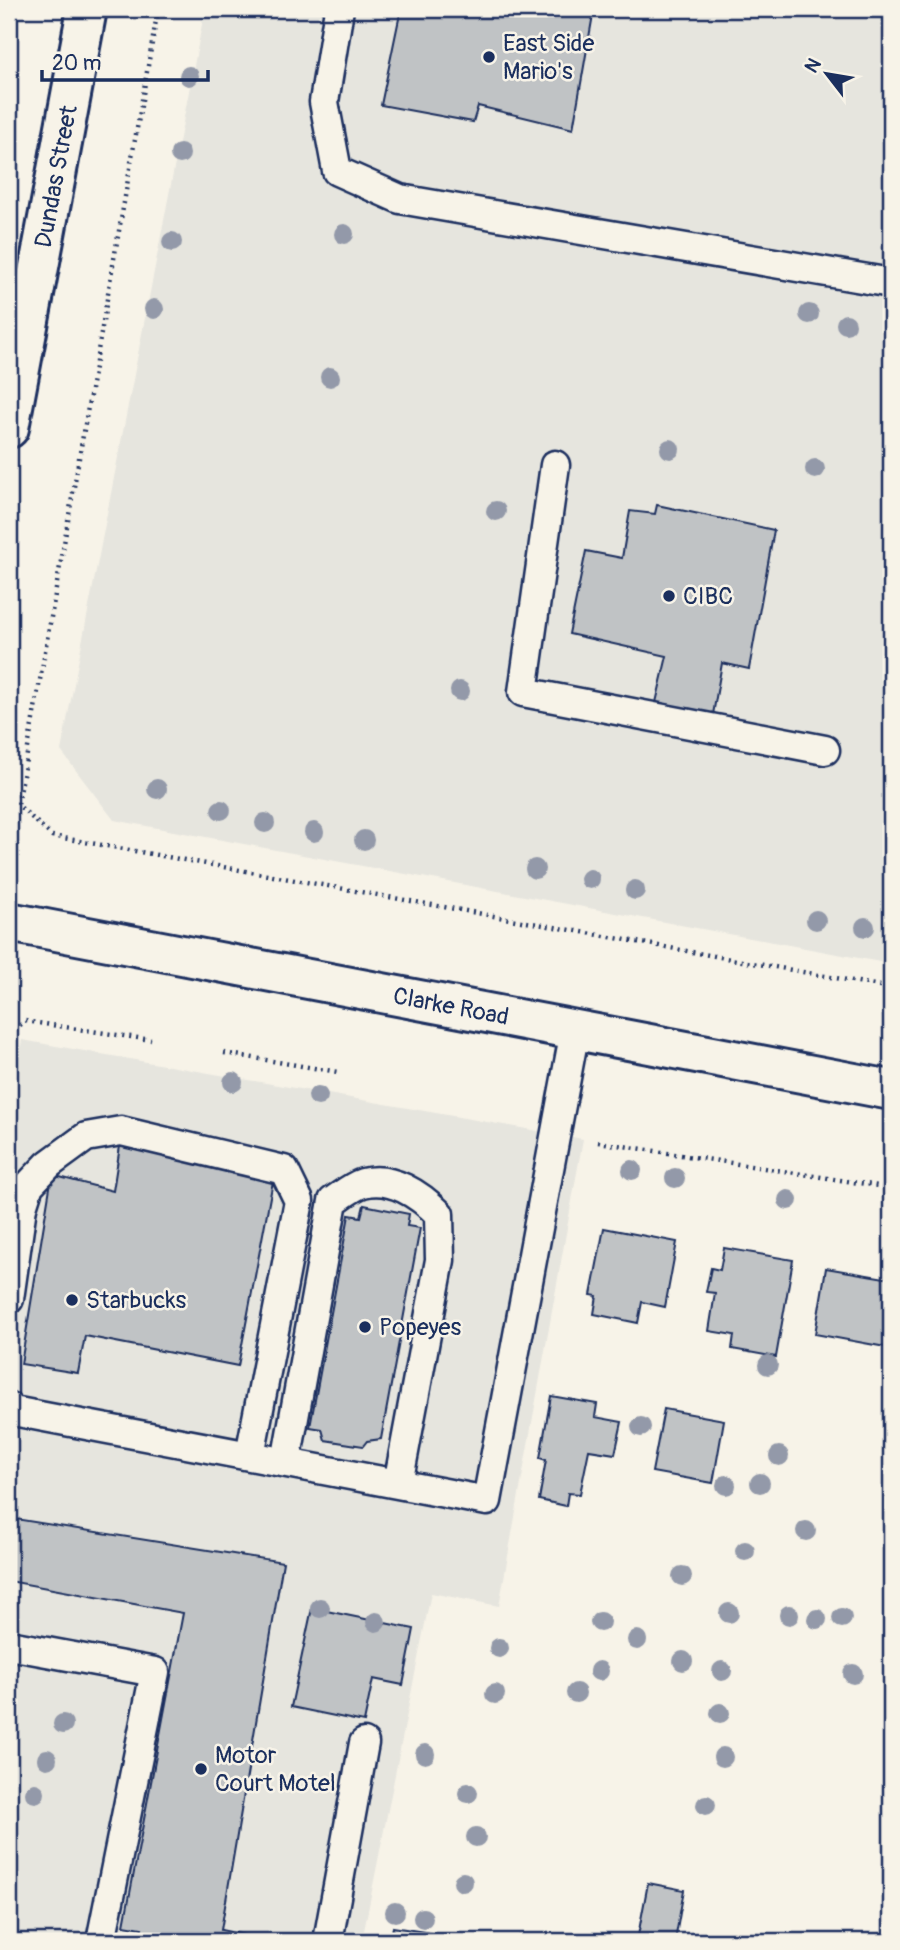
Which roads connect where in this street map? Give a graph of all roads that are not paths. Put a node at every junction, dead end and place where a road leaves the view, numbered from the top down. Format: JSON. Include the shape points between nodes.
{"nodes":[{"id":1,"x":87,"y":9,"type":"edge"},
{"id":2,"x":339,"y":9,"type":"edge"},
{"id":3,"x":891,"y":283,"type":"edge"},
{"id":4,"x":9,"y":428,"type":"edge"},
{"id":5,"x":555,"y":465,"type":"dead end"},
{"id":6,"x":825,"y":750,"type":"dead end"},
{"id":7,"x":9,"y":922,"type":"edge"},
{"id":8,"x":575,"y":1030,"type":"junction"},
{"id":9,"x":891,"y":1090,"type":"edge"},
{"id":10,"x":9,"y":1299,"type":"edge"},
{"id":11,"x":10,"y":1410,"type":"edge"},
{"id":12,"x":250,"y":1455,"type":"junction"},
{"id":13,"x":286,"y":1462,"type":"junction"},
{"id":14,"x":398,"y":1484,"type":"junction"},
{"id":15,"x":9,"y":1645,"type":"edge"},
{"id":16,"x":364,"y":1743,"type":"dead end"},
{"id":17,"x":101,"y":1941,"type":"edge"},
{"id":18,"x":328,"y":1941,"type":"edge"}],
"edges":[{"from":1,"to":4,"type":"main road","name":"Dundas Street"},
{"from":2,"to":3,"type":"lane","via":[[324,102],[337,171],[400,199]]},
{"from":5,"to":6,"type":"lane","via":[[523,692]]},
{"from":7,"to":8,"type":"main road","name":"Clarke Road"},
{"from":8,"to":9,"type":"main road","name":"Clarke Road"},
{"from":8,"to":14,"type":"lane","via":[[487,1501]]},
{"from":10,"to":12,"type":"lane","via":[[29,1185],[86,1137],[121,1131],[284,1170],[299,1201]]},
{"from":11,"to":12,"type":"lane"},
{"from":12,"to":13,"type":"lane"},
{"from":13,"to":14,"type":"lane"},
{"from":13,"to":14,"type":"lane","via":[[333,1201],[363,1183],[389,1183],[421,1196],[439,1214],[440,1260]]},
{"from":15,"to":17,"type":"lane","via":[[155,1672]]},
{"from":16,"to":18,"type":"lane"}]}
